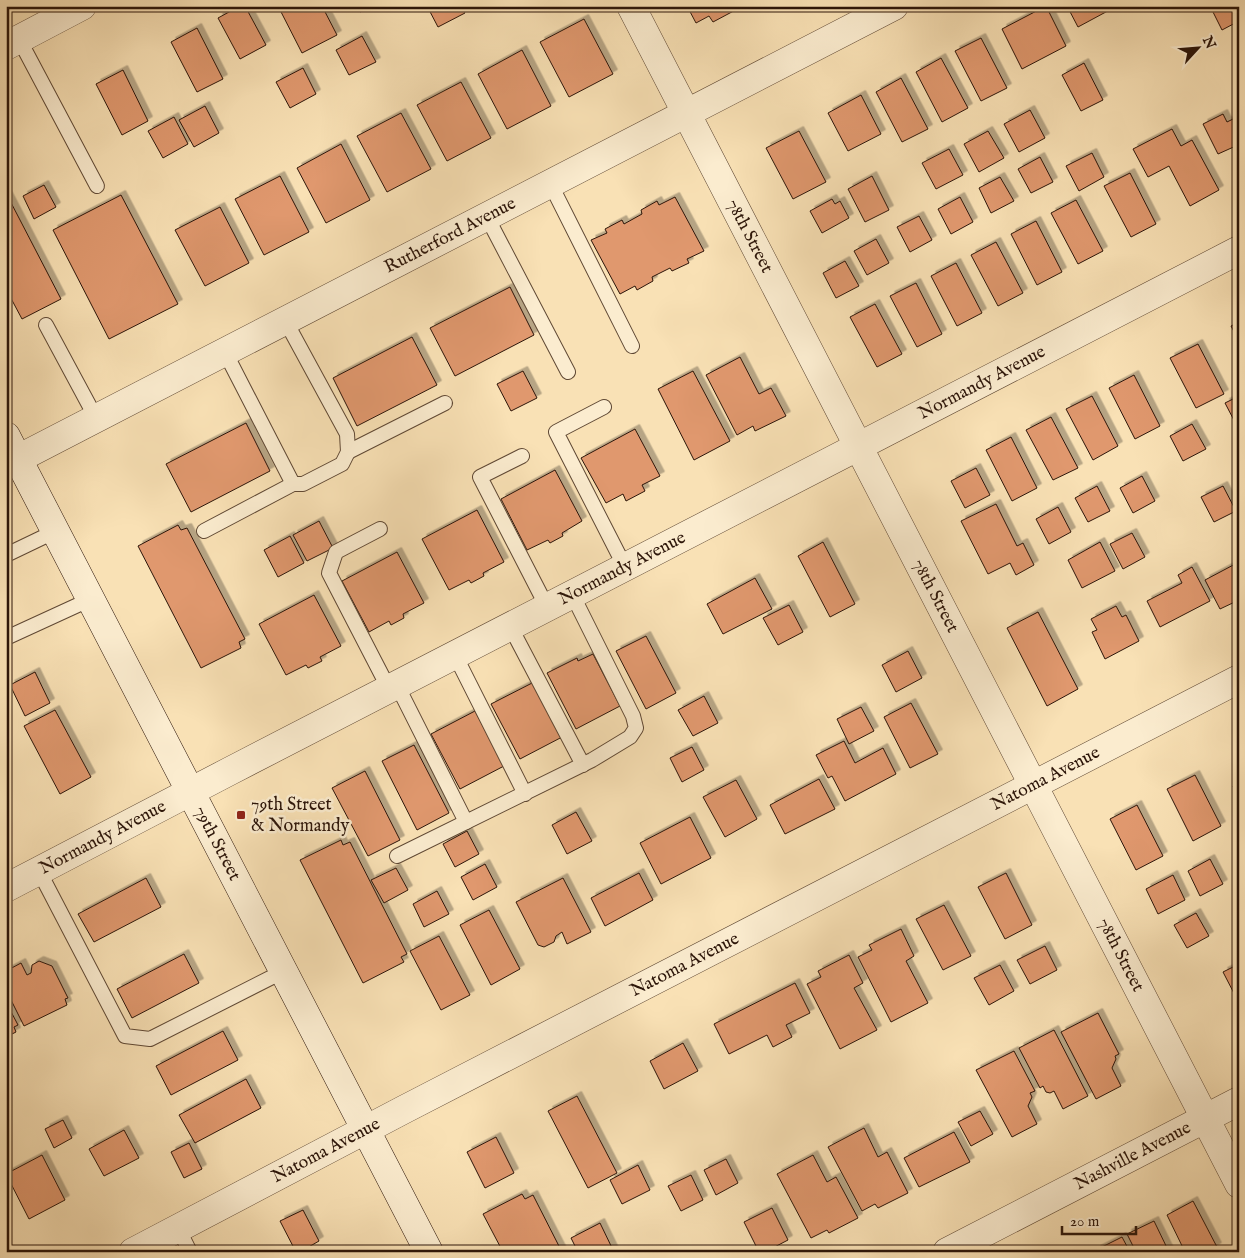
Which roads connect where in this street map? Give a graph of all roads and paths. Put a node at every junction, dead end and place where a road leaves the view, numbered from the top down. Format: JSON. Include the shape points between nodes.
{"nodes":[{"id":1,"x":82,"y":6,"type":"edge"},
{"id":2,"x":631,"y":6,"type":"edge"},
{"id":3,"x":894,"y":6,"type":"edge"},
{"id":4,"x":13,"y":43,"type":"edge"},
{"id":5,"x":686,"y":113,"type":"junction"},
{"id":6,"x":550,"y":184,"type":"junction"},
{"id":7,"x":97,"y":186,"type":"dead end"},
{"id":8,"x":487,"y":217,"type":"junction"},
{"id":9,"x":1239,"y":250,"type":"edge"},
{"id":10,"x":286,"y":320,"type":"junction"},
{"id":11,"x":46,"y":325,"type":"dead end"},
{"id":12,"x":632,"y":346,"type":"dead end"},
{"id":13,"x":225,"y":352,"type":"junction"},
{"id":14,"x":568,"y":372,"type":"dead end"},
{"id":15,"x":445,"y":403,"type":"dead end"},
{"id":16,"x":604,"y":407,"type":"dead end"},
{"id":17,"x":96,"y":418,"type":"junction"},
{"id":18,"x":859,"y":446,"type":"junction"},
{"id":19,"x":348,"y":452,"type":"junction"},
{"id":20,"x":10,"y":453,"type":"edge"},
{"id":21,"x":522,"y":456,"type":"dead end"},
{"id":22,"x":293,"y":484,"type":"junction"},
{"id":23,"x":380,"y":528,"type":"dead end"},
{"id":24,"x":56,"y":531,"type":"junction"},
{"id":25,"x":204,"y":531,"type":"dead end"},
{"id":26,"x":6,"y":555,"type":"edge"},
{"id":27,"x":625,"y":567,"type":"junction"},
{"id":28,"x":572,"y":594,"type":"junction"},
{"id":29,"x":90,"y":599,"type":"junction"},
{"id":30,"x":546,"y":607,"type":"junction"},
{"id":31,"x":510,"y":626,"type":"junction"},
{"id":32,"x":6,"y":638,"type":"edge"},
{"id":33,"x":455,"y":655,"type":"junction"},
{"id":34,"x":1239,"y":679,"type":"edge"},
{"id":35,"x":393,"y":687,"type":"junction"},
{"id":36,"x":584,"y":765,"type":"junction"},
{"id":37,"x":1033,"y":785,"type":"junction"},
{"id":38,"x":190,"y":791,"type":"junction"},
{"id":39,"x":524,"y":794,"type":"junction"},
{"id":40,"x":466,"y":822,"type":"junction"},
{"id":41,"x":397,"y":856,"type":"dead end"},
{"id":42,"x":39,"y":871,"type":"junction"},
{"id":43,"x":6,"y":888,"type":"edge"},
{"id":44,"x":284,"y":972,"type":"junction"},
{"id":45,"x":1239,"y":1101,"type":"edge"},
{"id":46,"x":1205,"y":1118,"type":"junction"},
{"id":47,"x":366,"y":1130,"type":"junction"},
{"id":48,"x":1239,"y":1184,"type":"edge"},
{"id":49,"x":178,"y":1228,"type":"junction"},
{"id":50,"x":133,"y":1252,"type":"edge"},
{"id":51,"x":190,"y":1252,"type":"edge"},
{"id":52,"x":429,"y":1252,"type":"edge"},
{"id":53,"x":947,"y":1252,"type":"edge"}],
"edges":[{"from":1,"to":4,"type":"street"},
{"from":2,"to":5,"type":"street","name":"78th Street"},
{"from":3,"to":5,"type":"street","name":"Rutherford Avenue"},
{"from":4,"to":7,"type":"lane"},
{"from":5,"to":6,"type":"street","name":"Rutherford Avenue"},
{"from":5,"to":18,"type":"street","name":"78th Street"},
{"from":6,"to":8,"type":"street","name":"Rutherford Avenue"},
{"from":6,"to":12,"type":"lane"},
{"from":8,"to":10,"type":"street","name":"Rutherford Avenue"},
{"from":8,"to":14,"type":"lane"},
{"from":9,"to":18,"type":"street","name":"Normandy Avenue"},
{"from":10,"to":13,"type":"street","name":"Rutherford Avenue"},
{"from":10,"to":19,"type":"lane","via":[[347,434]]},
{"from":11,"to":17,"type":"lane"},
{"from":13,"to":17,"type":"street","name":"Rutherford Avenue"},
{"from":13,"to":22,"type":"lane"},
{"from":15,"to":19,"type":"lane"},
{"from":16,"to":27,"type":"lane","via":[[556,432]]},
{"from":17,"to":20,"type":"street","name":"Rutherford Avenue"},
{"from":18,"to":27,"type":"street","name":"Normandy Avenue"},
{"from":18,"to":37,"type":"street","name":"78th Street"},
{"from":19,"to":22,"type":"lane","via":[[342,464],[303,484]]},
{"from":20,"to":24,"type":"street","name":"79th Street"},
{"from":21,"to":30,"type":"lane","via":[[480,478]]},
{"from":22,"to":25,"type":"lane"},
{"from":23,"to":35,"type":"lane","via":[[336,552],[329,573]]},
{"from":24,"to":26,"type":"lane"},
{"from":24,"to":29,"type":"street","name":"79th Street"},
{"from":27,"to":28,"type":"street","name":"Normandy Avenue"},
{"from":28,"to":30,"type":"street","name":"Normandy Avenue"},
{"from":28,"to":36,"type":"lane","via":[[636,728],[630,737]]},
{"from":29,"to":32,"type":"lane"},
{"from":29,"to":38,"type":"street","name":"79th Street"},
{"from":30,"to":31,"type":"street","name":"Normandy Avenue"},
{"from":31,"to":33,"type":"street","name":"Normandy Avenue"},
{"from":31,"to":36,"type":"lane"},
{"from":33,"to":35,"type":"street","name":"Normandy Avenue"},
{"from":33,"to":39,"type":"lane"},
{"from":34,"to":37,"type":"street","name":"Natoma Avenue"},
{"from":35,"to":38,"type":"street","name":"Normandy Avenue"},
{"from":35,"to":40,"type":"lane"},
{"from":36,"to":39,"type":"lane"},
{"from":37,"to":46,"type":"street","name":"78th Street"},
{"from":37,"to":47,"type":"street","name":"Natoma Avenue"},
{"from":38,"to":42,"type":"street","name":"Normandy Avenue"},
{"from":38,"to":44,"type":"street","name":"79th Street"},
{"from":39,"to":40,"type":"lane"},
{"from":40,"to":41,"type":"lane"},
{"from":42,"to":43,"type":"street","name":"Normandy Avenue"},
{"from":42,"to":44,"type":"lane","via":[[125,1036],[150,1039]]},
{"from":44,"to":47,"type":"street","name":"79th Street"},
{"from":45,"to":46,"type":"street","name":"Nashville Avenue"},
{"from":46,"to":48,"type":"street","name":"78th Street"},
{"from":46,"to":53,"type":"street","name":"Nashville Avenue"},
{"from":47,"to":49,"type":"street","name":"Natoma Avenue"},
{"from":47,"to":52,"type":"street","name":"79th Street"},
{"from":49,"to":50,"type":"street","name":"Natoma Avenue"},
{"from":49,"to":51,"type":"lane"}]}
